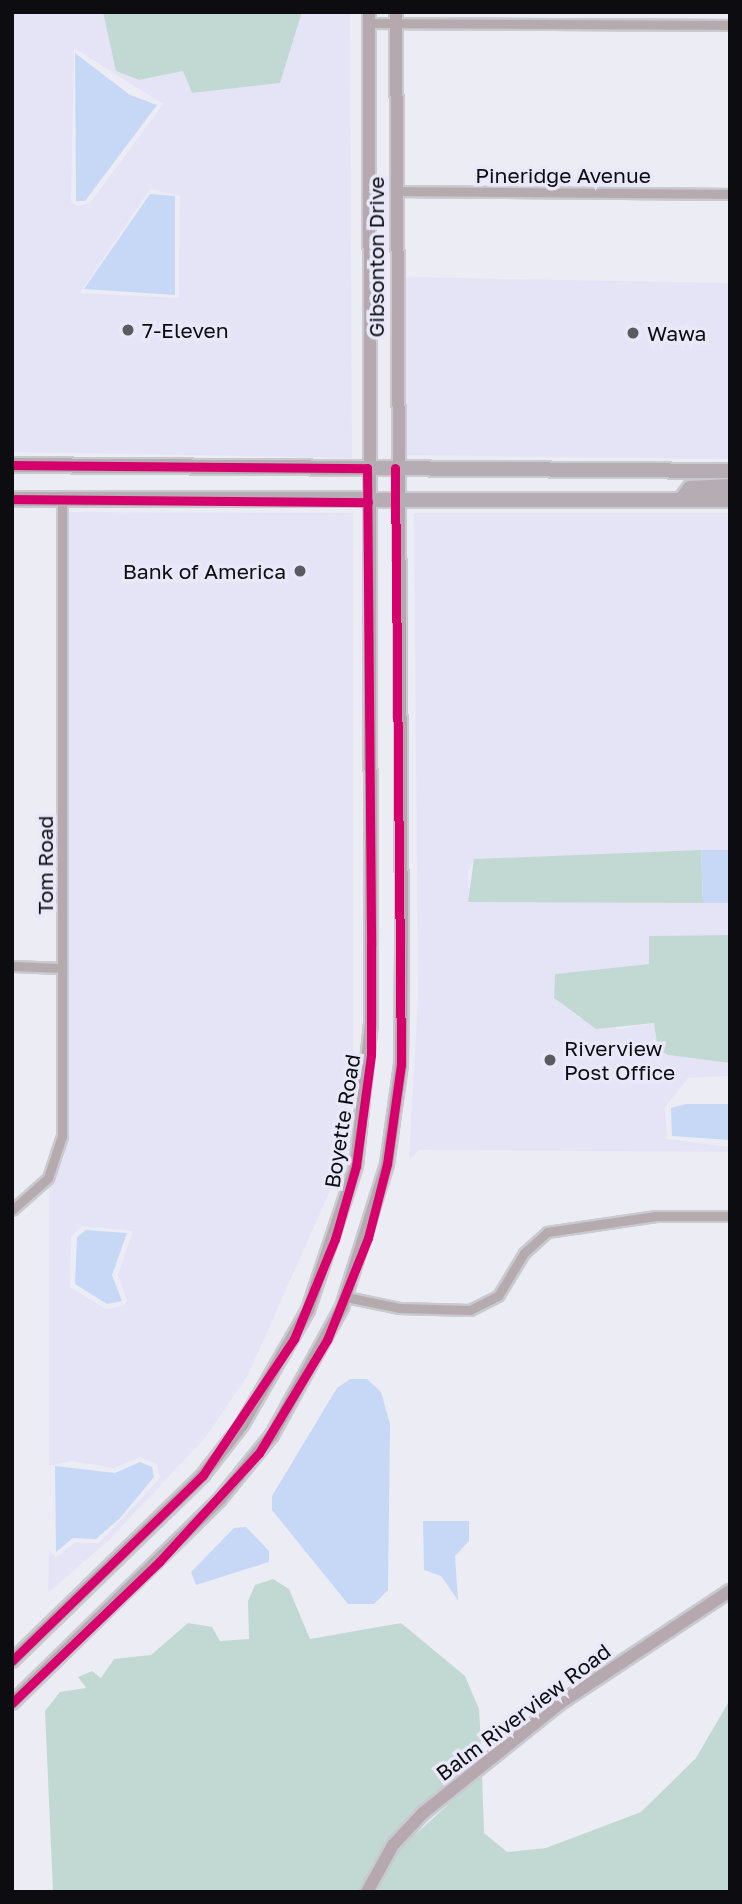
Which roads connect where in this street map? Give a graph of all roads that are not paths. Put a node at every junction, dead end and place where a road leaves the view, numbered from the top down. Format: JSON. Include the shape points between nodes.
{"nodes":[{"id":1,"x":396,"y":17,"type":"edge"},
{"id":2,"x":369,"y":18,"type":"edge"},
{"id":3,"x":730,"y":25,"type":"edge"},
{"id":4,"x":395,"y":191,"type":"junction"},
{"id":5,"x":730,"y":194,"type":"edge"},
{"id":6,"x":12,"y":466,"type":"edge"},
{"id":7,"x":367,"y":468,"type":"junction"},
{"id":8,"x":395,"y":468,"type":"junction"},
{"id":9,"x":730,"y":471,"type":"edge"},
{"id":10,"x":730,"y":485,"type":"edge"},
{"id":11,"x":12,"y":499,"type":"edge"},
{"id":12,"x":681,"y":499,"type":"junction"},
{"id":13,"x":62,"y":500,"type":"junction"},
{"id":14,"x":730,"y":500,"type":"edge"},
{"id":15,"x":368,"y":502,"type":"junction"},
{"id":16,"x":396,"y":502,"type":"junction"},
{"id":17,"x":12,"y":966,"type":"edge"},
{"id":18,"x":62,"y":968,"type":"junction"},
{"id":19,"x":12,"y":1210,"type":"edge"},
{"id":20,"x":730,"y":1216,"type":"edge"},
{"id":21,"x":346,"y":1297,"type":"junction"},
{"id":22,"x":730,"y":1591,"type":"edge"},
{"id":23,"x":12,"y":1661,"type":"edge"},
{"id":24,"x":12,"y":1703,"type":"edge"},
{"id":25,"x":367,"y":1892,"type":"edge"}],
"edges":[{"from":1,"to":2,"type":"street"},
{"from":1,"to":3,"type":"street"},
{"from":1,"to":4,"type":"main road","name":"Gibsonton Drive"},
{"from":2,"to":7,"type":"main road","name":"Gibsonton Drive"},
{"from":4,"to":5,"type":"street","name":"Pineridge Avenue"},
{"from":4,"to":8,"type":"main road","name":"Gibsonton Drive"},
{"from":6,"to":7,"type":"main road"},
{"from":7,"to":8,"type":"main road"},
{"from":7,"to":15,"type":"main road","name":"Boyette Road"},
{"from":8,"to":9,"type":"main road"},
{"from":8,"to":16,"type":"main road","name":"Gibsonton Drive"},
{"from":10,"to":12,"type":"main road","via":[[696,486]]},
{"from":11,"to":13,"type":"main road"},
{"from":12,"to":14,"type":"main road"},
{"from":12,"to":16,"type":"main road"},
{"from":13,"to":15,"type":"main road"},
{"from":13,"to":18,"type":"street","name":"Tom Road"},
{"from":15,"to":16,"type":"main road"},
{"from":15,"to":23,"type":"main road","name":"Boyette Road","via":[[371,1055],[356,1166],[335,1240],[289,1349],[223,1451]]},
{"from":16,"to":21,"type":"main road","via":[[401,1065],[384,1177]]},
{"from":17,"to":18,"type":"street"},
{"from":18,"to":19,"type":"street","name":"Tom Road","via":[[60,1150],[42,1187]]},
{"from":20,"to":21,"type":"street","via":[[656,1216],[547,1232],[524,1253],[498,1296],[470,1310],[399,1308]]},
{"from":21,"to":24,"type":"main road","via":[[298,1394],[259,1453],[159,1562]]},
{"from":22,"to":25,"type":"main road","name":"Balm Riverview Road","via":[[559,1704],[454,1788],[393,1845]]}]}
